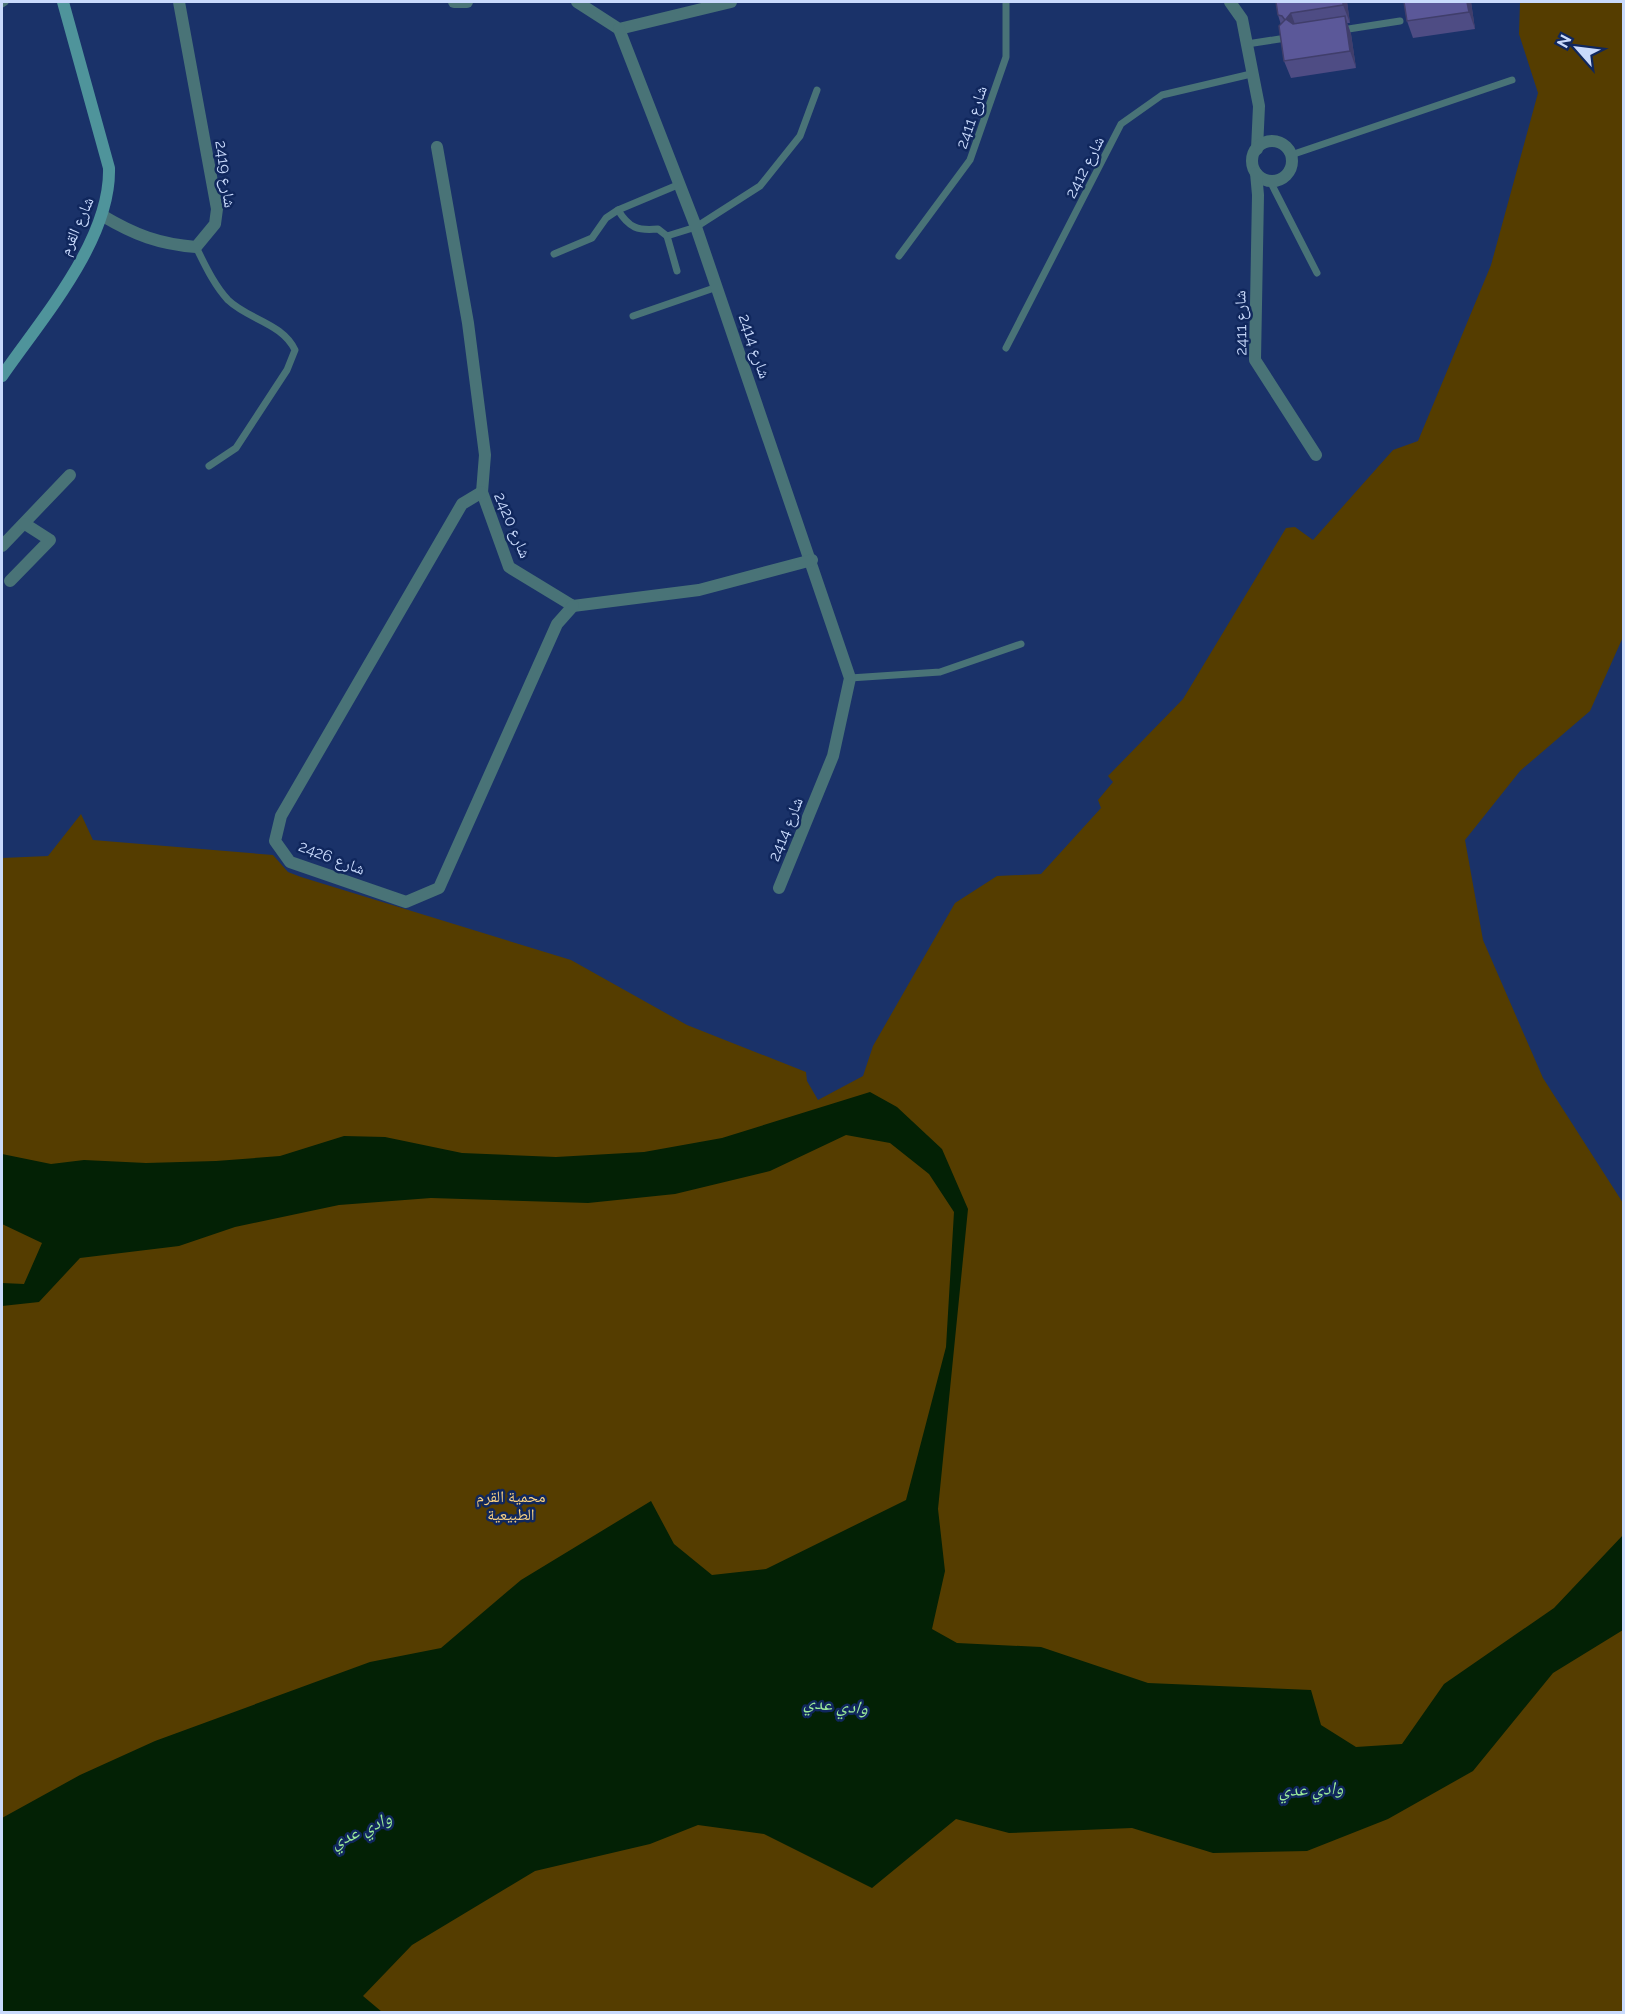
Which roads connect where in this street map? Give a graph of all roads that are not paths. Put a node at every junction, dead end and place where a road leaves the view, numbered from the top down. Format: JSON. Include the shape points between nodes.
{"nodes":[{"id":1,"x":5,"y":2,"type":"edge"},
{"id":2,"x":63,"y":2,"type":"edge"},
{"id":3,"x":179,"y":2,"type":"edge"},
{"id":4,"x":454,"y":2,"type":"edge"},
{"id":5,"x":467,"y":2,"type":"edge"},
{"id":6,"x":577,"y":2,"type":"edge"},
{"id":7,"x":731,"y":2,"type":"edge"},
{"id":8,"x":1006,"y":2,"type":"edge"},
{"id":9,"x":1230,"y":2,"type":"edge"},
{"id":10,"x":2,"y":4,"type":"edge"},
{"id":11,"x":1400,"y":21,"type":"dead end"},
{"id":12,"x":619,"y":29,"type":"junction"},
{"id":13,"x":1332,"y":31,"type":"edge"},
{"id":14,"x":1286,"y":38,"type":"edge"},
{"id":15,"x":1247,"y":44,"type":"junction"},
{"id":16,"x":1251,"y":74,"type":"junction"},
{"id":17,"x":1512,"y":80,"type":"dead end"},
{"id":18,"x":817,"y":90,"type":"dead end"},
{"id":19,"x":437,"y":147,"type":"dead end"},
{"id":20,"x":1257,"y":149,"type":"junction"},
{"id":21,"x":1291,"y":155,"type":"junction"},
{"id":22,"x":1256,"y":173,"type":"junction"},
{"id":23,"x":1270,"y":181,"type":"junction"},
{"id":24,"x":680,"y":184,"type":"junction"},
{"id":25,"x":618,"y":210,"type":"junction"},
{"id":26,"x":103,"y":216,"type":"junction"},
{"id":27,"x":696,"y":227,"type":"junction"},
{"id":28,"x":667,"y":236,"type":"junction"},
{"id":29,"x":196,"y":247,"type":"junction"},
{"id":30,"x":554,"y":254,"type":"dead end"},
{"id":31,"x":899,"y":256,"type":"dead end"},
{"id":32,"x":677,"y":271,"type":"dead end"},
{"id":33,"x":1317,"y":273,"type":"dead end"},
{"id":34,"x":717,"y":287,"type":"junction"},
{"id":35,"x":633,"y":316,"type":"dead end"},
{"id":36,"x":1006,"y":348,"type":"dead end"},
{"id":37,"x":2,"y":376,"type":"edge"},
{"id":38,"x":1316,"y":455,"type":"dead end"},
{"id":39,"x":210,"y":466,"type":"dead end"},
{"id":40,"x":70,"y":475,"type":"dead end"},
{"id":41,"x":482,"y":492,"type":"junction"},
{"id":42,"x":25,"y":524,"type":"junction"},
{"id":43,"x":2,"y":546,"type":"edge"},
{"id":44,"x":812,"y":560,"type":"junction"},
{"id":45,"x":10,"y":581,"type":"dead end"},
{"id":46,"x":573,"y":606,"type":"junction"},
{"id":47,"x":1021,"y":644,"type":"dead end"},
{"id":48,"x":850,"y":678,"type":"junction"},
{"id":49,"x":779,"y":888,"type":"dead end"}],
"edges":[{"from":1,"to":10,"type":"lane"},
{"from":2,"to":26,"type":"main road","name":"شارع القرم","via":[[108,168],[109,189]]},
{"from":3,"to":29,"type":"street","name":"2419 شارع","via":[[218,210],[207,238]]},
{"from":4,"to":5,"type":"street"},
{"from":6,"to":12,"type":"street"},
{"from":7,"to":12,"type":"street"},
{"from":8,"to":31,"type":"lane","name":"2411 شارع","via":[[1006,57],[970,160]]},
{"from":9,"to":15,"type":"street","via":[[1242,19]]},
{"from":11,"to":13,"type":"lane"},
{"from":12,"to":24,"type":"street","name":"2414 شارع"},
{"from":14,"to":15,"type":"lane"},
{"from":15,"to":16,"type":"street"},
{"from":16,"to":20,"type":"street","via":[[1259,105]]},
{"from":16,"to":36,"type":"lane","name":"2412 شارع","via":[[1162,95],[1120,124]]},
{"from":17,"to":21,"type":"lane"},
{"from":18,"to":27,"type":"lane","via":[[800,136],[760,186]]},
{"from":19,"to":41,"type":"street","name":"2420 شارع","via":[[468,323],[485,455]]},
{"from":20,"to":21,"type":"street","via":[[1265,143],[1278,143]]},
{"from":20,"to":22,"type":"street","via":[[1252,162]]},
{"from":21,"to":23,"type":"street","via":[[1288,172],[1281,179]]},
{"from":22,"to":23,"type":"street"},
{"from":22,"to":38,"type":"street","name":"شارع 2411","via":[[1255,360]]},
{"from":23,"to":33,"type":"lane"},
{"from":24,"to":25,"type":"lane"},
{"from":24,"to":27,"type":"street","name":"2414 شارع"},
{"from":25,"to":28,"type":"lane","via":[[626,225],[641,231],[658,229]]},
{"from":25,"to":30,"type":"lane","via":[[606,218],[592,238]]},
{"from":26,"to":29,"type":"street","via":[[132,234]]},
{"from":26,"to":37,"type":"main road","name":"شارع القرم","via":[[72,273]]},
{"from":27,"to":28,"type":"lane"},
{"from":27,"to":34,"type":"street","name":"2414 شارع"},
{"from":28,"to":32,"type":"lane"},
{"from":29,"to":39,"type":"lane","via":[[208,272],[229,300],[290,338],[295,350],[287,370],[236,448]]},
{"from":34,"to":35,"type":"lane"},
{"from":34,"to":44,"type":"street","name":"2414 شارع"},
{"from":40,"to":42,"type":"street"},
{"from":41,"to":46,"type":"street","name":"2420 شارع","via":[[509,567]]},
{"from":41,"to":46,"type":"street","name":"2426 شارع","via":[[462,504],[281,816],[275,841],[290,862],[406,902],[439,888],[557,624]]},
{"from":42,"to":43,"type":"street"},
{"from":42,"to":45,"type":"street","via":[[50,540]]},
{"from":44,"to":46,"type":"street","via":[[699,590]]},
{"from":44,"to":48,"type":"street","name":"2414 شارع"},
{"from":47,"to":48,"type":"lane","via":[[940,672]]},
{"from":48,"to":49,"type":"street","name":"2414 شارع","via":[[833,756]]}]}
